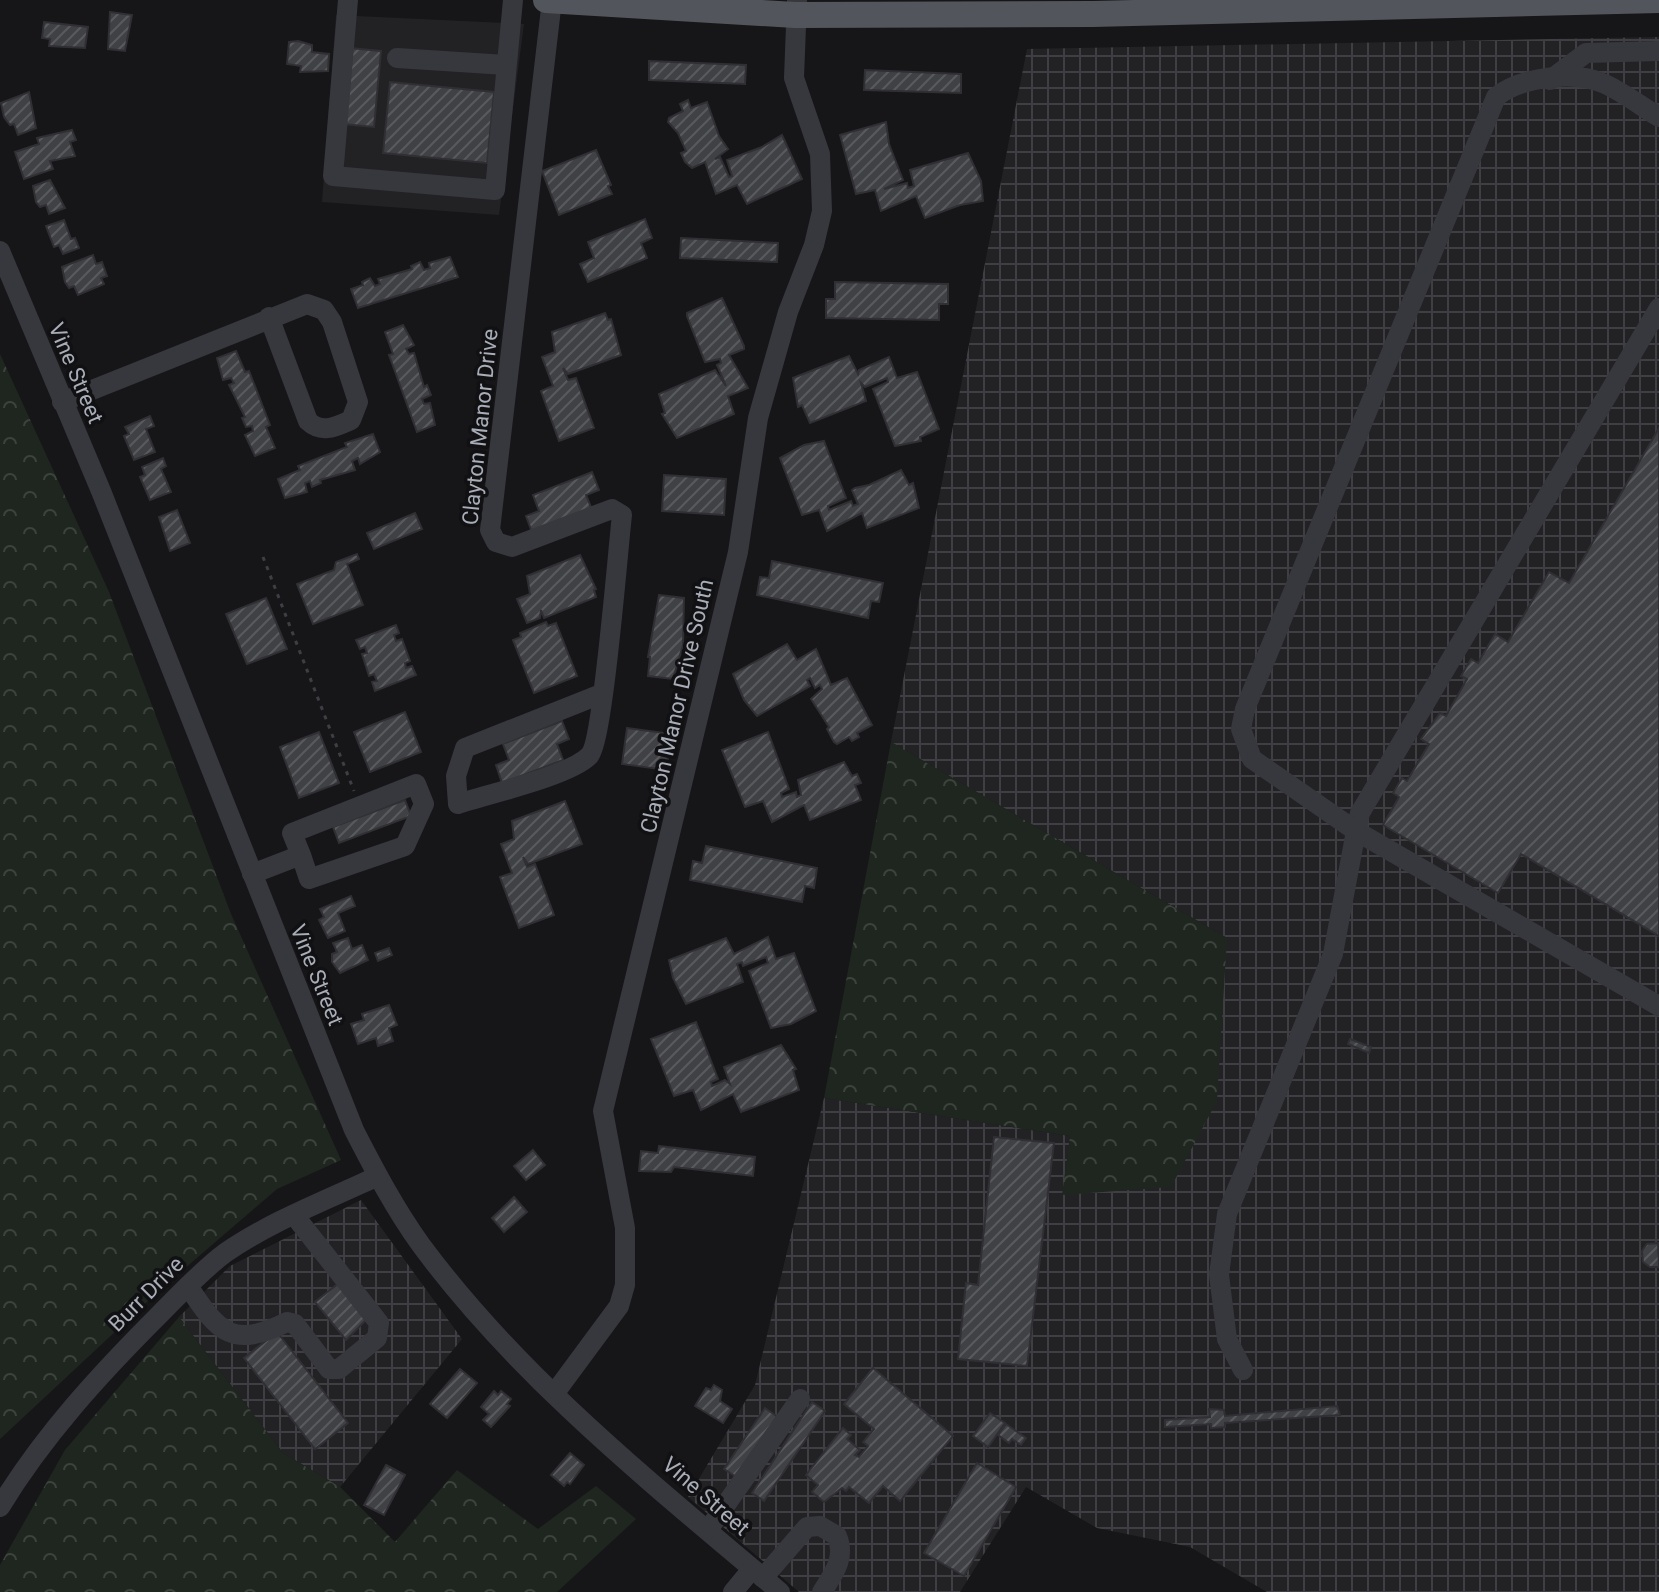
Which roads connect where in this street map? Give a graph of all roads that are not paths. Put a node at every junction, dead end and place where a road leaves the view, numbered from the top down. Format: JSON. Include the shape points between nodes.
{"nodes":[{"id":1,"x":348,"y":0,"type":"edge"},
{"id":2,"x":513,"y":0,"type":"edge"},
{"id":3,"x":546,"y":0,"type":"edge"},
{"id":4,"x":552,"y":0,"type":"edge"},
{"id":5,"x":1659,"y":0,"type":"edge"},
{"id":6,"x":796,"y":7,"type":"edge"},
{"id":7,"x":1092,"y":7,"type":"edge"},
{"id":8,"x":1659,"y":51,"type":"edge"},
{"id":9,"x":397,"y":58,"type":"dead end"},
{"id":10,"x":506,"y":65,"type":"junction"},
{"id":11,"x":1550,"y":80,"type":"junction"},
{"id":12,"x":1659,"y":117,"type":"edge"},
{"id":13,"x":3,"y":265,"type":"edge"},
{"id":14,"x":1659,"y":308,"type":"edge"},
{"id":15,"x":269,"y":317,"type":"junction"},
{"id":16,"x":62,"y":402,"type":"junction"},
{"id":17,"x":601,"y":694,"type":"junction"},
{"id":18,"x":1356,"y":831,"type":"junction"},
{"id":19,"x":301,"y":855,"type":"junction"},
{"id":20,"x":252,"y":874,"type":"junction"},
{"id":21,"x":1659,"y":1006,"type":"edge"},
{"id":22,"x":378,"y":1176,"type":"junction"},
{"id":23,"x":294,"y":1215,"type":"junction"},
{"id":24,"x":188,"y":1286,"type":"junction"},
{"id":25,"x":1243,"y":1370,"type":"dead end"},
{"id":26,"x":554,"y":1394,"type":"junction"},
{"id":27,"x":800,"y":1399,"type":"dead end"},
{"id":28,"x":0,"y":1507,"type":"edge"},
{"id":29,"x":708,"y":1530,"type":"junction"},
{"id":30,"x":758,"y":1573,"type":"junction"},
{"id":31,"x":733,"y":1592,"type":"edge"},
{"id":32,"x":780,"y":1592,"type":"edge"},
{"id":33,"x":822,"y":1592,"type":"edge"}],
"edges":[{"from":1,"to":10,"type":"street","via":[[333,176],[495,190]]},
{"from":2,"to":10,"type":"street"},
{"from":3,"to":4,"type":"main road"},
{"from":4,"to":6,"type":"main road"},
{"from":4,"to":17,"type":"street","name":"Clayton Manor Drive","via":[[490,530],[496,542],[512,547],[612,509],[622,515]]},
{"from":5,"to":7,"type":"main road"},
{"from":6,"to":7,"type":"main road"},
{"from":6,"to":26,"type":"street","name":"Clayton Manor Drive South","via":[[794,78],[820,154],[822,211],[758,418],[738,552],[603,1111],[625,1228],[625,1285],[619,1306]]},
{"from":8,"to":11,"type":"street","via":[[1586,53]]},
{"from":9,"to":10,"type":"street"},
{"from":11,"to":12,"type":"street","via":[[1585,78],[1604,84]]},
{"from":11,"to":18,"type":"street","via":[[1509,87],[1496,97],[1245,709],[1241,729],[1252,759]]},
{"from":13,"to":16,"type":"street","name":"Vine Street"},
{"from":14,"to":18,"type":"street","via":[[1360,813]]},
{"from":15,"to":15,"type":"street","via":[[307,304],[324,310],[358,402],[351,420],[328,430],[308,421]]},
{"from":15,"to":16,"type":"street"},
{"from":16,"to":20,"type":"street","name":"Vine Street"},
{"from":17,"to":17,"type":"street","name":"Clayton Manor Drive","via":[[596,742],[589,757],[458,804],[456,776],[465,748]]},
{"from":18,"to":21,"type":"street"},
{"from":18,"to":25,"type":"street","via":[[1333,954],[1227,1214],[1219,1275],[1227,1339]]},
{"from":19,"to":19,"type":"street","via":[[292,833],[416,784],[424,804],[405,846],[309,879]]},
{"from":19,"to":20,"type":"street"},
{"from":20,"to":22,"type":"street","name":"Vine Street","via":[[354,1130]]},
{"from":22,"to":23,"type":"street","name":"Burr Drive"},
{"from":22,"to":26,"type":"street","name":"Vine Street","via":[[454,1288]]},
{"from":23,"to":24,"type":"street","name":"Burr Drive","via":[[227,1252]]},
{"from":23,"to":24,"type":"street","via":[[379,1323],[377,1338],[339,1369],[329,1369],[295,1324],[287,1322],[259,1336],[239,1336],[217,1326]]},
{"from":24,"to":28,"type":"street","name":"Burr Drive","via":[[63,1418]]},
{"from":26,"to":29,"type":"street","name":"Vine Street"},
{"from":27,"to":29,"type":"street"},
{"from":29,"to":30,"type":"street","name":"Vine Street"},
{"from":30,"to":31,"type":"street"},
{"from":30,"to":32,"type":"street","name":"Vine Street"},
{"from":30,"to":33,"type":"street","via":[[807,1527],[820,1526],[837,1536],[842,1549]]}]}
